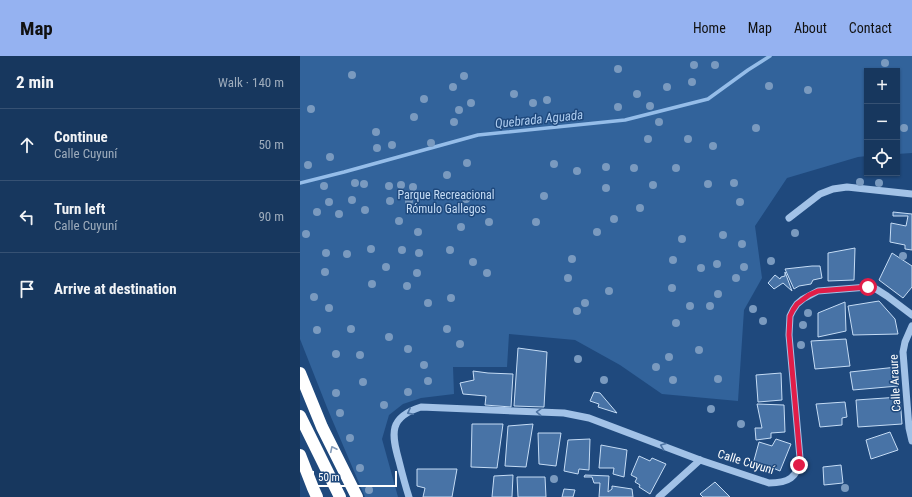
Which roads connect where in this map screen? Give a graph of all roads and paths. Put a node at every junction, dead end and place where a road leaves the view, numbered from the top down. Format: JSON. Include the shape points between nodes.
{"nodes":[{"id":1,"x":912,"y":194,"type":"edge"},
{"id":2,"x":789,"y":218,"type":"dead end"},
{"id":3,"x":912,"y":315,"type":"edge"},
{"id":4,"x":912,"y":326,"type":"edge"},
{"id":5,"x":300,"y":373,"type":"edge"},
{"id":6,"x":300,"y":416,"type":"edge"},
{"id":7,"x":912,"y":441,"type":"edge"},
{"id":8,"x":300,"y":455,"type":"edge"},
{"id":9,"x":700,"y":460,"type":"junction"},
{"id":10,"x":300,"y":470,"type":"edge"},
{"id":11,"x":315,"y":492,"type":"edge"},
{"id":12,"x":340,"y":497,"type":"edge"},
{"id":13,"x":357,"y":497,"type":"edge"},
{"id":14,"x":408,"y":497,"type":"edge"},
{"id":15,"x":659,"y":497,"type":"edge"}],
"edges":[{"from":1,"to":2,"type":"street","via":[[848,187],[833,189],[820,194]]},
{"from":3,"to":9,"type":"street","name":"Calle Cuyuní","via":[[887,296],[868,287],[818,291],[803,299],[793,310],[789,326],[800,458],[797,472],[785,481],[769,483]]},
{"from":4,"to":7,"type":"street","name":"Calle Araure","via":[[903,352]]},
{"from":13,"to":5,"type":"highway","one_way":true,"via":[[322,427]]},
{"from":6,"to":12,"type":"highway"},
{"from":8,"to":11,"type":"highway"},
{"from":9,"to":14,"type":"street","name":"Calle Cuyuní","one_way":true,"via":[[578,415],[421,407],[403,416],[394,432],[394,444]]},
{"from":9,"to":15,"type":"street","name":"Calle Cuyuní"},
{"from":10,"to":11,"type":"highway"}]}
